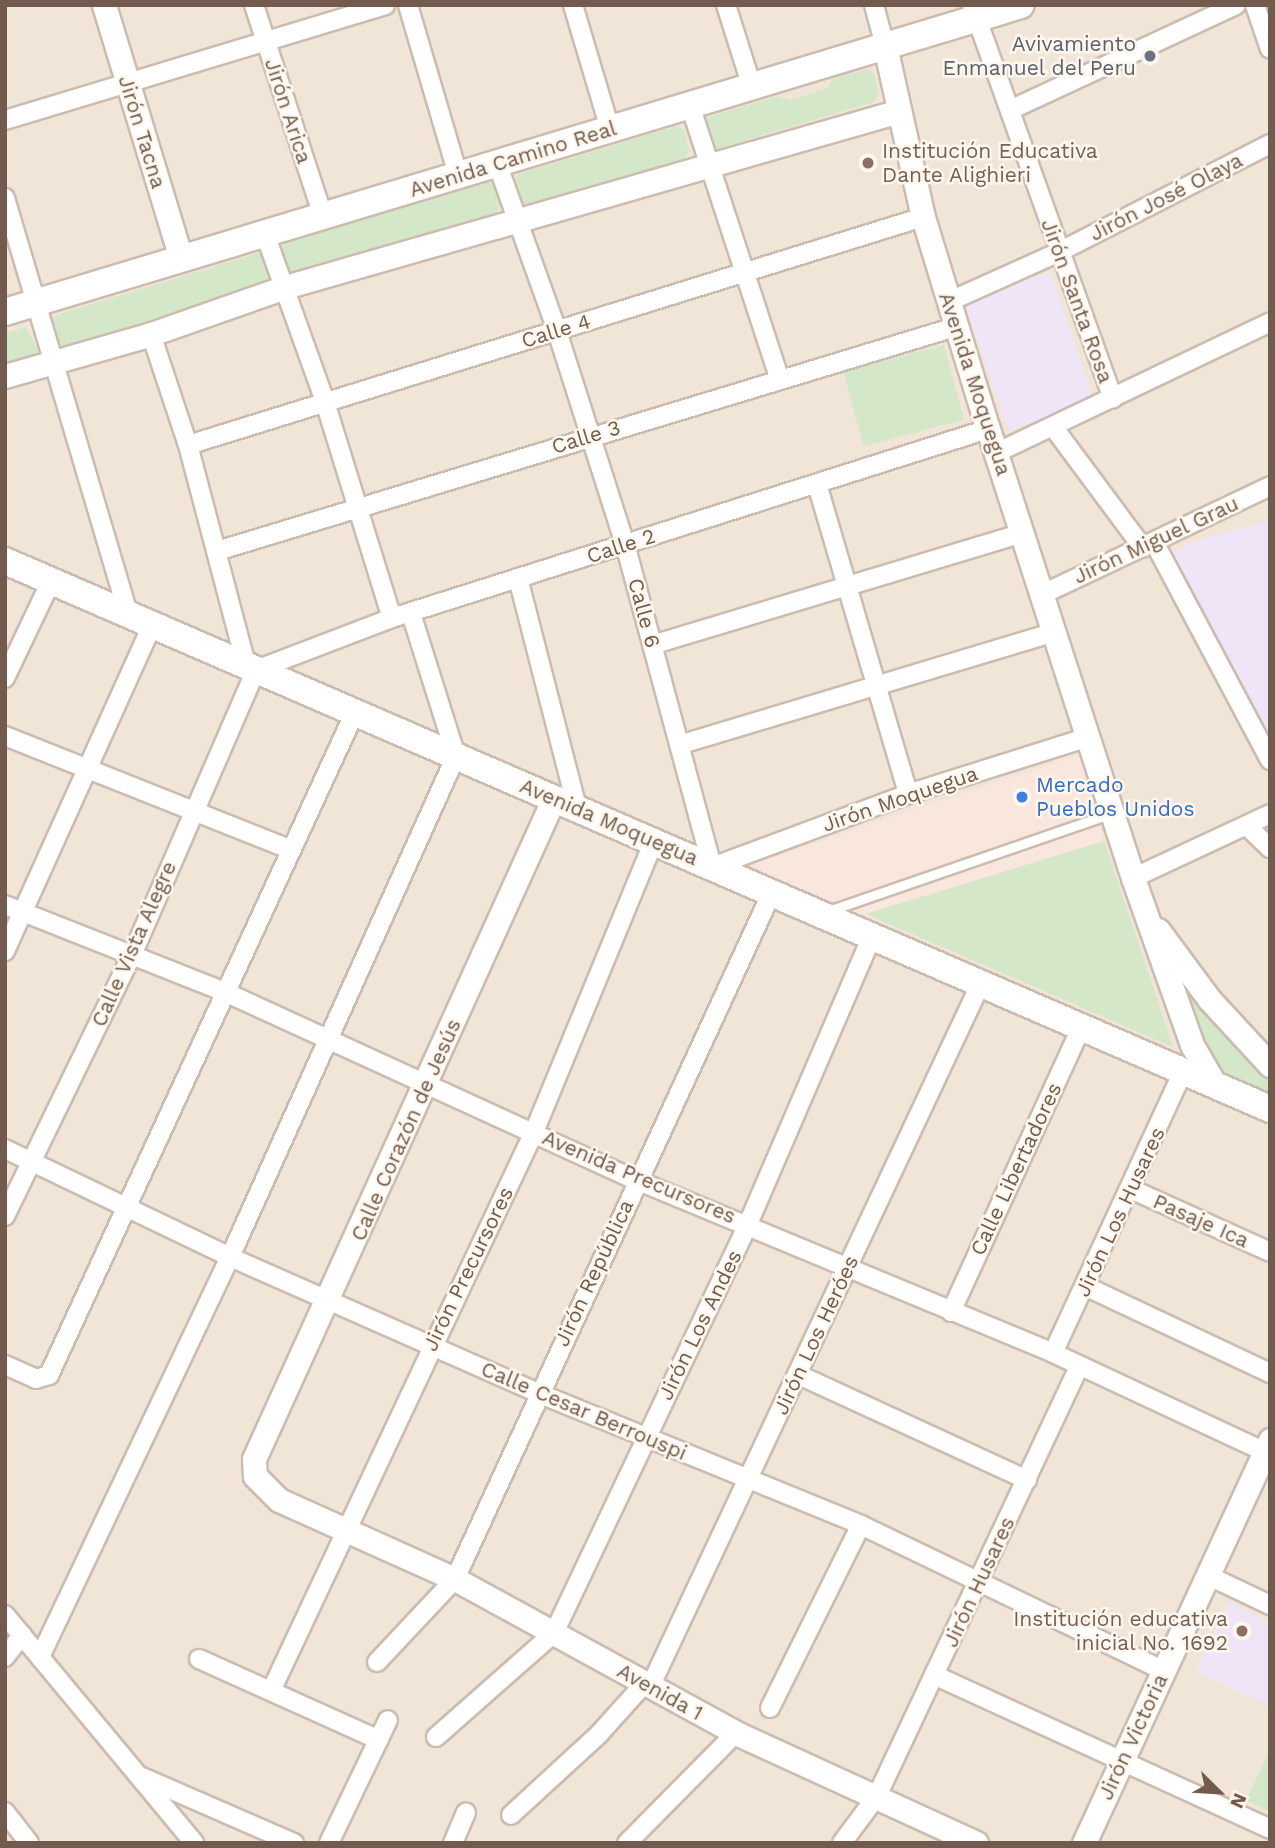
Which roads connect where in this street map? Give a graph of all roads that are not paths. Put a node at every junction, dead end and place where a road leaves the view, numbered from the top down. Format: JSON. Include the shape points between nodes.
{"nodes":[{"id":1,"x":104,"y":5,"type":"edge"},
{"id":2,"x":254,"y":5,"type":"edge"},
{"id":3,"x":385,"y":5,"type":"edge"},
{"id":4,"x":408,"y":5,"type":"edge"},
{"id":5,"x":573,"y":5,"type":"edge"},
{"id":6,"x":726,"y":5,"type":"edge"},
{"id":7,"x":874,"y":5,"type":"edge"},
{"id":8,"x":1021,"y":5,"type":"edge"},
{"id":9,"x":1236,"y":5,"type":"edge"},
{"id":10,"x":1255,"y":5,"type":"edge"},
{"id":11,"x":974,"y":12,"type":"edge"},
{"id":12,"x":265,"y":40,"type":"junction"},
{"id":13,"x":885,"y":46,"type":"junction"},
{"id":14,"x":1270,"y":49,"type":"edge"},
{"id":15,"x":126,"y":83,"type":"junction"},
{"id":16,"x":752,"y":87,"type":"junction"},
{"id":17,"x":690,"y":105,"type":"junction"},
{"id":18,"x":1010,"y":110,"type":"junction"},
{"id":19,"x":899,"y":111,"type":"junction"},
{"id":20,"x":5,"y":120,"type":"edge"},
{"id":21,"x":610,"y":129,"type":"junction"},
{"id":22,"x":1270,"y":144,"type":"edge"},
{"id":23,"x":497,"y":163,"type":"junction"},
{"id":24,"x":711,"y":164,"type":"junction"},
{"id":25,"x":458,"y":175,"type":"junction"},
{"id":26,"x":5,"y":198,"type":"edge"},
{"id":27,"x":323,"y":216,"type":"junction"},
{"id":28,"x":923,"y":217,"type":"junction"},
{"id":29,"x":516,"y":221,"type":"junction"},
{"id":30,"x":265,"y":234,"type":"junction"},
{"id":31,"x":1059,"y":252,"type":"junction"},
{"id":32,"x":181,"y":259,"type":"junction"},
{"id":33,"x":744,"y":272,"type":"junction"},
{"id":34,"x":285,"y":287,"type":"junction"},
{"id":35,"x":38,"y":302,"type":"junction"},
{"id":36,"x":948,"y":302,"type":"junction"},
{"id":37,"x":5,"y":312,"type":"edge"},
{"id":38,"x":1270,"y":322,"type":"edge"},
{"id":39,"x":956,"y":327,"type":"junction"},
{"id":40,"x":557,"y":331,"type":"junction"},
{"id":41,"x":151,"y":334,"type":"junction"},
{"id":42,"x":52,"y":362,"type":"junction"},
{"id":43,"x":5,"y":376,"type":"edge"},
{"id":44,"x":779,"y":378,"type":"junction"},
{"id":45,"x":1113,"y":399,"type":"junction"},
{"id":46,"x":325,"y":402,"type":"junction"},
{"id":47,"x":1054,"y":428,"type":"junction"},
{"id":48,"x":988,"y":429,"type":"junction"},
{"id":49,"x":588,"y":437,"type":"junction"},
{"id":50,"x":188,"y":445,"type":"junction"},
{"id":51,"x":998,"y":452,"type":"junction"},
{"id":52,"x":817,"y":484,"type":"junction"},
{"id":53,"x":1270,"y":486,"type":"edge"},
{"id":54,"x":356,"y":508,"type":"junction"},
{"id":55,"x":1022,"y":533,"type":"junction"},
{"id":56,"x":625,"y":544,"type":"junction"},
{"id":57,"x":1148,"y":545,"type":"junction"},
{"id":58,"x":217,"y":551,"type":"junction"},
{"id":59,"x":7,"y":558,"type":"edge"},
{"id":60,"x":518,"y":578,"type":"junction"},
{"id":61,"x":51,"y":581,"type":"junction"},
{"id":62,"x":844,"y":587,"type":"junction"},
{"id":63,"x":1042,"y":594,"type":"junction"},
{"id":64,"x":411,"y":613,"type":"junction"},
{"id":65,"x":392,"y":618,"type":"junction"},
{"id":66,"x":140,"y":620,"type":"junction"},
{"id":67,"x":1055,"y":632,"type":"junction"},
{"id":68,"x":652,"y":645,"type":"junction"},
{"id":69,"x":251,"y":667,"type":"junction"},
{"id":70,"x":5,"y":678,"type":"edge"},
{"id":71,"x":874,"y":687,"type":"junction"},
{"id":72,"x":355,"y":712,"type":"junction"},
{"id":73,"x":5,"y":736,"type":"edge"},
{"id":74,"x":1089,"y":737,"type":"junction"},
{"id":75,"x":682,"y":744,"type":"junction"},
{"id":76,"x":456,"y":756,"type":"junction"},
{"id":77,"x":1270,"y":760,"type":"edge"},
{"id":78,"x":85,"y":771,"type":"junction"},
{"id":79,"x":908,"y":794,"type":"junction"},
{"id":80,"x":565,"y":803,"type":"junction"},
{"id":81,"x":193,"y":811,"type":"junction"},
{"id":82,"x":1114,"y":812,"type":"junction"},
{"id":83,"x":1270,"y":814,"type":"edge"},
{"id":84,"x":1247,"y":827,"type":"junction"},
{"id":85,"x":654,"y":842,"type":"junction"},
{"id":86,"x":1270,"y":848,"type":"edge"},
{"id":87,"x":291,"y":850,"type":"junction"},
{"id":88,"x":712,"y":867,"type":"junction"},
{"id":89,"x":1133,"y":878,"type":"junction"},
{"id":90,"x":772,"y":892,"type":"junction"},
{"id":91,"x":5,"y":905,"type":"edge"},
{"id":92,"x":23,"y":913,"type":"junction"},
{"id":93,"x":821,"y":914,"type":"junction"},
{"id":94,"x":872,"y":936,"type":"junction"},
{"id":95,"x":5,"y":951,"type":"edge"},
{"id":96,"x":132,"y":955,"type":"junction"},
{"id":97,"x":981,"y":982,"type":"junction"},
{"id":98,"x":227,"y":993,"type":"junction"},
{"id":99,"x":1082,"y":1026,"type":"junction"},
{"id":100,"x":326,"y":1037,"type":"junction"},
{"id":101,"x":1270,"y":1065,"type":"edge"},
{"id":102,"x":1184,"y":1070,"type":"junction"},
{"id":103,"x":428,"y":1081,"type":"junction"},
{"id":104,"x":1213,"y":1083,"type":"junction"},
{"id":105,"x":1270,"y":1109,"type":"edge"},
{"id":106,"x":534,"y":1132,"type":"junction"},
{"id":107,"x":5,"y":1149,"type":"edge"},
{"id":108,"x":30,"y":1161,"type":"junction"},
{"id":109,"x":636,"y":1180,"type":"junction"},
{"id":110,"x":1133,"y":1190,"type":"junction"},
{"id":111,"x":126,"y":1207,"type":"junction"},
{"id":112,"x":5,"y":1216,"type":"edge"},
{"id":113,"x":748,"y":1224,"type":"junction"},
{"id":114,"x":1270,"y":1252,"type":"edge"},
{"id":115,"x":230,"y":1257,"type":"junction"},
{"id":116,"x":847,"y":1268,"type":"junction"},
{"id":117,"x":1085,"y":1286,"type":"junction"},
{"id":118,"x":330,"y":1298,"type":"junction"},
{"id":119,"x":951,"y":1312,"type":"junction"},
{"id":120,"x":430,"y":1345,"type":"junction"},
{"id":121,"x":1053,"y":1353,"type":"junction"},
{"id":122,"x":5,"y":1365,"type":"edge"},
{"id":123,"x":1079,"y":1367,"type":"junction"},
{"id":124,"x":1270,"y":1373,"type":"edge"},
{"id":125,"x":799,"y":1375,"type":"junction"},
{"id":126,"x":538,"y":1393,"type":"junction"},
{"id":127,"x":646,"y":1438,"type":"junction"},
{"id":128,"x":1268,"y":1449,"type":"edge"},
{"id":129,"x":254,"y":1459,"type":"joint"},
{"id":130,"x":1027,"y":1480,"type":"junction"},
{"id":131,"x":748,"y":1481,"type":"junction"},
{"id":132,"x":861,"y":1525,"type":"junction"},
{"id":133,"x":349,"y":1533,"type":"junction"},
{"id":134,"x":1209,"y":1576,"type":"junction"},
{"id":135,"x":455,"y":1579,"type":"junction"},
{"id":136,"x":981,"y":1581,"type":"junction"},
{"id":137,"x":1270,"y":1605,"type":"edge"},
{"id":138,"x":5,"y":1615,"type":"edge"},
{"id":139,"x":554,"y":1633,"type":"junction"},
{"id":140,"x":22,"y":1635,"type":"junction"},
{"id":141,"x":5,"y":1657,"type":"edge"},
{"id":142,"x":40,"y":1657,"type":"junction"},
{"id":143,"x":199,"y":1659,"type":"dead end"},
{"id":144,"x":377,"y":1662,"type":"dead end"},
{"id":145,"x":1164,"y":1671,"type":"junction"},
{"id":146,"x":934,"y":1675,"type":"junction"},
{"id":147,"x":647,"y":1685,"type":"junction"},
{"id":148,"x":271,"y":1691,"type":"junction"},
{"id":149,"x":770,"y":1708,"type":"dead end"},
{"id":150,"x":388,"y":1720,"type":"dead end"},
{"id":151,"x":736,"y":1733,"type":"junction"},
{"id":152,"x":436,"y":1737,"type":"dead end"},
{"id":153,"x":379,"y":1740,"type":"junction"},
{"id":154,"x":1122,"y":1762,"type":"junction"},
{"id":155,"x":139,"y":1776,"type":"junction"},
{"id":156,"x":877,"y":1796,"type":"junction"},
{"id":157,"x":5,"y":1812,"type":"edge"},
{"id":158,"x":466,"y":1813,"type":"dead end"},
{"id":159,"x":511,"y":1815,"type":"dead end"},
{"id":160,"x":1270,"y":1829,"type":"edge"},
{"id":161,"x":29,"y":1843,"type":"edge"},
{"id":162,"x":194,"y":1843,"type":"edge"},
{"id":163,"x":295,"y":1843,"type":"edge"},
{"id":164,"x":329,"y":1843,"type":"edge"},
{"id":165,"x":453,"y":1843,"type":"edge"},
{"id":166,"x":628,"y":1843,"type":"edge"},
{"id":167,"x":842,"y":1843,"type":"edge"},
{"id":168,"x":976,"y":1843,"type":"edge"},
{"id":169,"x":1084,"y":1843,"type":"edge"}],
"edges":[{"from":1,"to":15,"type":"street","name":"Jirón Tacna"},
{"from":2,"to":12,"type":"street","name":"Jirón Arica"},
{"from":3,"to":12,"type":"street"},
{"from":4,"to":25,"type":"street"},
{"from":5,"to":21,"type":"street"},
{"from":6,"to":16,"type":"street"},
{"from":7,"to":13,"type":"street","name":"Avenida Moquegua"},
{"from":8,"to":11,"type":"main road","name":"Avenida Camino Real"},
{"from":9,"to":18,"type":"street"},
{"from":10,"to":14,"type":"street"},
{"from":11,"to":13,"type":"main road","name":"Avenida Camino Real"},
{"from":11,"to":18,"type":"street","name":"Jirón Santa Rosa"},
{"from":12,"to":15,"type":"street"},
{"from":12,"to":27,"type":"street","name":"Jirón Arica"},
{"from":13,"to":16,"type":"main road","name":"Avenida Camino Real"},
{"from":13,"to":19,"type":"street","name":"Avenida Moquegua"},
{"from":15,"to":20,"type":"street"},
{"from":15,"to":32,"type":"street","name":"Jirón Tacna"},
{"from":16,"to":17,"type":"main road","name":"Avenida Camino Real"},
{"from":17,"to":21,"type":"main road","name":"Avenida Camino Real"},
{"from":17,"to":24,"type":"street"},
{"from":18,"to":31,"type":"street","name":"Jirón Santa Rosa"},
{"from":19,"to":24,"type":"street"},
{"from":19,"to":28,"type":"street","name":"Avenida Moquegua"},
{"from":21,"to":23,"type":"main road","name":"Avenida Camino Real"},
{"from":22,"to":31,"type":"street","name":"Jirón José Olaya"},
{"from":23,"to":25,"type":"main road","name":"Avenida Camino Real"},
{"from":23,"to":29,"type":"street","name":"Calle 6"},
{"from":24,"to":29,"type":"street"},
{"from":24,"to":33,"type":"street"},
{"from":25,"to":27,"type":"main road","name":"Avenida Camino Real"},
{"from":26,"to":35,"type":"street"},
{"from":27,"to":30,"type":"main road","name":"Avenida Camino Real"},
{"from":28,"to":33,"type":"street","name":"Calle 4"},
{"from":28,"to":36,"type":"street","name":"Avenida Moquegua"},
{"from":29,"to":34,"type":"street"},
{"from":29,"to":40,"type":"street","name":"Calle 6"},
{"from":30,"to":32,"type":"main road","name":"Avenida Camino Real"},
{"from":30,"to":34,"type":"street"},
{"from":31,"to":36,"type":"street","name":"Jirón José Olaya"},
{"from":31,"to":45,"type":"street","name":"Jirón Santa Rosa"},
{"from":32,"to":35,"type":"main road","name":"Avenida Camino Real"},
{"from":33,"to":40,"type":"street","name":"Calle 4"},
{"from":33,"to":44,"type":"street"},
{"from":34,"to":41,"type":"street"},
{"from":34,"to":46,"type":"street"},
{"from":35,"to":37,"type":"main road","name":"Avenida Camino Real"},
{"from":35,"to":42,"type":"street"},
{"from":36,"to":39,"type":"street","name":"Avenida Moquegua"},
{"from":38,"to":45,"type":"street"},
{"from":39,"to":44,"type":"street","name":"Calle 3"},
{"from":39,"to":48,"type":"street","name":"Avenida Moquegua"},
{"from":40,"to":46,"type":"street","name":"Calle 4"},
{"from":40,"to":49,"type":"street","name":"Calle 6"},
{"from":41,"to":42,"type":"street"},
{"from":41,"to":50,"type":"street"},
{"from":42,"to":43,"type":"street"},
{"from":42,"to":66,"type":"street"},
{"from":44,"to":49,"type":"street","name":"Calle 3"},
{"from":45,"to":47,"type":"street"},
{"from":46,"to":50,"type":"street","name":"Calle 4"},
{"from":46,"to":54,"type":"street"},
{"from":47,"to":51,"type":"street"},
{"from":47,"to":57,"type":"street"},
{"from":48,"to":51,"type":"street","name":"Avenida Moquegua"},
{"from":48,"to":52,"type":"street","name":"Calle 2"},
{"from":49,"to":54,"type":"street","name":"Calle 3"},
{"from":49,"to":56,"type":"street","name":"Calle 6"},
{"from":50,"to":58,"type":"street"},
{"from":51,"to":55,"type":"street","name":"Avenida Moquegua"},
{"from":52,"to":56,"type":"street","name":"Calle 2"},
{"from":52,"to":62,"type":"street"},
{"from":53,"to":57,"type":"street","name":"Jirón Miguel Grau"},
{"from":54,"to":58,"type":"street","name":"Calle 3"},
{"from":54,"to":65,"type":"street"},
{"from":55,"to":62,"type":"street"},
{"from":55,"to":63,"type":"street","name":"Avenida Moquegua"},
{"from":56,"to":60,"type":"street","name":"Calle 2"},
{"from":56,"to":68,"type":"street","name":"Calle 6"},
{"from":57,"to":63,"type":"street","name":"Jirón Miguel Grau"},
{"from":57,"to":77,"type":"street"},
{"from":58,"to":69,"type":"street"},
{"from":59,"to":61,"type":"main road","name":"Avenida Moquegua"},
{"from":60,"to":64,"type":"street","name":"Calle 2"},
{"from":60,"to":80,"type":"street"},
{"from":61,"to":66,"type":"main road","name":"Avenida Moquegua"},
{"from":61,"to":70,"type":"street"},
{"from":62,"to":68,"type":"street"},
{"from":62,"to":71,"type":"street"},
{"from":63,"to":67,"type":"street","name":"Avenida Moquegua"},
{"from":64,"to":65,"type":"street","name":"Calle 2"},
{"from":64,"to":76,"type":"street"},
{"from":65,"to":69,"type":"street","name":"Calle 2"},
{"from":66,"to":69,"type":"main road","name":"Avenida Moquegua"},
{"from":66,"to":78,"type":"street"},
{"from":67,"to":71,"type":"street"},
{"from":67,"to":74,"type":"street","name":"Avenida Moquegua"},
{"from":68,"to":75,"type":"street","name":"Calle 6"},
{"from":69,"to":72,"type":"main road","name":"Avenida Moquegua"},
{"from":69,"to":81,"type":"street","name":"Calle Vista Alegre"},
{"from":71,"to":75,"type":"street"},
{"from":71,"to":79,"type":"street"},
{"from":72,"to":76,"type":"main road","name":"Avenida Moquegua"},
{"from":72,"to":87,"type":"street"},
{"from":73,"to":78,"type":"street"},
{"from":74,"to":79,"type":"street","name":"Jirón Moquegua"},
{"from":74,"to":82,"type":"street","name":"Avenida Moquegua"},
{"from":75,"to":88,"type":"street","name":"Calle 6"},
{"from":76,"to":80,"type":"main road","name":"Avenida Moquegua"},
{"from":76,"to":100,"type":"street"},
{"from":78,"to":81,"type":"street"},
{"from":78,"to":92,"type":"street"},
{"from":79,"to":88,"type":"street","name":"Jirón Moquegua"},
{"from":80,"to":85,"type":"main road","name":"Avenida Moquegua"},
{"from":80,"to":103,"type":"street","name":"Calle Corazón de Jesús"},
{"from":81,"to":87,"type":"street"},
{"from":81,"to":96,"type":"street","name":"Calle Vista Alegre"},
{"from":82,"to":89,"type":"street","name":"Avenida Moquegua"},
{"from":82,"to":93,"type":"lane"},
{"from":83,"to":84,"type":"street"},
{"from":84,"to":86,"type":"street"},
{"from":84,"to":89,"type":"street"},
{"from":85,"to":88,"type":"main road","name":"Avenida Moquegua"},
{"from":85,"to":106,"type":"street","name":"Jirón Precursores"},
{"from":87,"to":98,"type":"street"},
{"from":88,"to":90,"type":"main road","name":"Avenida Moquegua"},
{"from":89,"to":101,"type":"street","name":"Avenida Moquegua","via":[[1149,919],[1209,999]]},
{"from":89,"to":104,"type":"street","name":"Avenida Moquegua","via":[[1192,1045]]},
{"from":90,"to":93,"type":"main road","name":"Avenida Moquegua"},
{"from":90,"to":109,"type":"street","name":"Jirón República"},
{"from":91,"to":92,"type":"street","name":"Avenida Precursores"},
{"from":92,"to":95,"type":"street"},
{"from":92,"to":96,"type":"street","name":"Avenida Precursores"},
{"from":93,"to":94,"type":"main road","name":"Avenida Moquegua"},
{"from":94,"to":97,"type":"main road","name":"Avenida Moquegua"},
{"from":94,"to":113,"type":"street","name":"Jirón Los Andes"},
{"from":96,"to":98,"type":"street","name":"Avenida Precursores"},
{"from":96,"to":108,"type":"street","name":"Calle Vista Alegre"},
{"from":97,"to":99,"type":"main road","name":"Avenida Moquegua"},
{"from":97,"to":116,"type":"street","name":"Jirón Los Heróes"},
{"from":98,"to":100,"type":"street","name":"Avenida Precursores"},
{"from":98,"to":111,"type":"street"},
{"from":99,"to":102,"type":"main road","name":"Avenida Moquegua"},
{"from":99,"to":119,"type":"street","name":"Calle Libertadores"},
{"from":100,"to":103,"type":"street","name":"Avenida Precursores"},
{"from":100,"to":115,"type":"street"},
{"from":102,"to":104,"type":"main road","name":"Avenida Moquegua"},
{"from":102,"to":110,"type":"street","name":"Jirón Los Husares"},
{"from":103,"to":106,"type":"street","name":"Avenida Precursores"},
{"from":103,"to":118,"type":"street","name":"Calle Corazón de Jesús"},
{"from":104,"to":105,"type":"main road","name":"Avenida Moquegua"},
{"from":106,"to":109,"type":"street","name":"Avenida Precursores"},
{"from":106,"to":120,"type":"street","name":"Jirón Precursores"},
{"from":107,"to":108,"type":"street","name":"Calle Cesar Berrouspi"},
{"from":108,"to":111,"type":"street","name":"Calle Cesar Berrouspi"},
{"from":108,"to":112,"type":"street","name":"Calle Vista Alegre"},
{"from":109,"to":113,"type":"street","name":"Avenida Precursores"},
{"from":109,"to":126,"type":"street","name":"Jirón República"},
{"from":110,"to":114,"type":"street","name":"Pasaje Ica"},
{"from":110,"to":117,"type":"street","name":"Jirón Los Husares"},
{"from":111,"to":115,"type":"street","name":"Calle Cesar Berrouspi"},
{"from":111,"to":122,"type":"street","via":[[50,1375],[36,1379]]},
{"from":113,"to":116,"type":"street","name":"Avenida Precursores"},
{"from":113,"to":127,"type":"street","name":"Jirón Los Andes"},
{"from":115,"to":118,"type":"street","name":"Calle Cesar Berrouspi"},
{"from":115,"to":142,"type":"street"},
{"from":116,"to":119,"type":"street","name":"Avenida Precursores"},
{"from":116,"to":125,"type":"street","name":"Jirón Los Heróes"},
{"from":117,"to":121,"type":"street","name":"Jirón Los Husares"},
{"from":117,"to":124,"type":"street"},
{"from":118,"to":120,"type":"street","name":"Calle Cesar Berrouspi"},
{"from":118,"to":129,"type":"street","name":"Calle Corazón de Jesús"},
{"from":119,"to":121,"type":"street","name":"Avenida Precursores"},
{"from":120,"to":126,"type":"street","name":"Calle Cesar Berrouspi"},
{"from":120,"to":133,"type":"street","name":"Jirón Precursores"},
{"from":121,"to":123,"type":"street","name":"Avenida Precursores"},
{"from":123,"to":128,"type":"street","name":"Avenida Precursores"},
{"from":123,"to":130,"type":"street","name":"Jirón Husares"},
{"from":125,"to":130,"type":"street"},
{"from":125,"to":131,"type":"street","name":"Jirón Los Heróes"},
{"from":126,"to":127,"type":"street","name":"Calle Cesar Berrouspi"},
{"from":126,"to":135,"type":"street","name":"Jirón República"},
{"from":127,"to":131,"type":"street","name":"Calle Cesar Berrouspi"},
{"from":127,"to":139,"type":"street","name":"Jirón Los Andes"},
{"from":128,"to":134,"type":"street","name":"Jirón Victoria"},
{"from":129,"to":133,"type":"street","name":"Avenida 1","via":[[255,1476],[279,1500]]},
{"from":130,"to":136,"type":"street","name":"Jirón Husares"},
{"from":131,"to":132,"type":"street","name":"Calle Cesar Berrouspi"},
{"from":131,"to":147,"type":"street","name":"Jirón Los Heróes"},
{"from":132,"to":136,"type":"street","name":"Calle Cesar Berrouspi"},
{"from":132,"to":149,"type":"street"},
{"from":133,"to":135,"type":"street","name":"Avenida 1"},
{"from":133,"to":148,"type":"street","name":"Jirón Precursores"},
{"from":134,"to":137,"type":"street"},
{"from":134,"to":145,"type":"street","name":"Jirón Victoria"},
{"from":135,"to":139,"type":"street","name":"Avenida 1"},
{"from":135,"to":144,"type":"street","name":"Jirón República"},
{"from":136,"to":145,"type":"street","name":"Calle Cesar Berrouspi"},
{"from":136,"to":146,"type":"street","name":"Jirón Husares"},
{"from":138,"to":140,"type":"street"},
{"from":139,"to":147,"type":"street","name":"Avenida 1"},
{"from":139,"to":152,"type":"street"},
{"from":140,"to":141,"type":"street"},
{"from":140,"to":142,"type":"street"},
{"from":142,"to":155,"type":"street"},
{"from":143,"to":148,"type":"street"},
{"from":145,"to":154,"type":"street","name":"Jirón Victoria"},
{"from":146,"to":154,"type":"street"},
{"from":146,"to":156,"type":"street","name":"Jirón Husares"},
{"from":147,"to":151,"type":"street","name":"Avenida 1"},
{"from":147,"to":159,"type":"street","name":"Jirón Los Heróes"},
{"from":148,"to":153,"type":"street"},
{"from":150,"to":153,"type":"street"},
{"from":151,"to":156,"type":"street","name":"Avenida 1"},
{"from":151,"to":166,"type":"street"},
{"from":153,"to":164,"type":"street"},
{"from":154,"to":160,"type":"street"},
{"from":154,"to":169,"type":"street","name":"Jirón Victoria"},
{"from":155,"to":162,"type":"street"},
{"from":155,"to":163,"type":"street"},
{"from":156,"to":167,"type":"street","name":"Jirón Husares"},
{"from":156,"to":168,"type":"street","name":"Avenida 1"},
{"from":157,"to":161,"type":"street"},
{"from":158,"to":165,"type":"street"}]}
